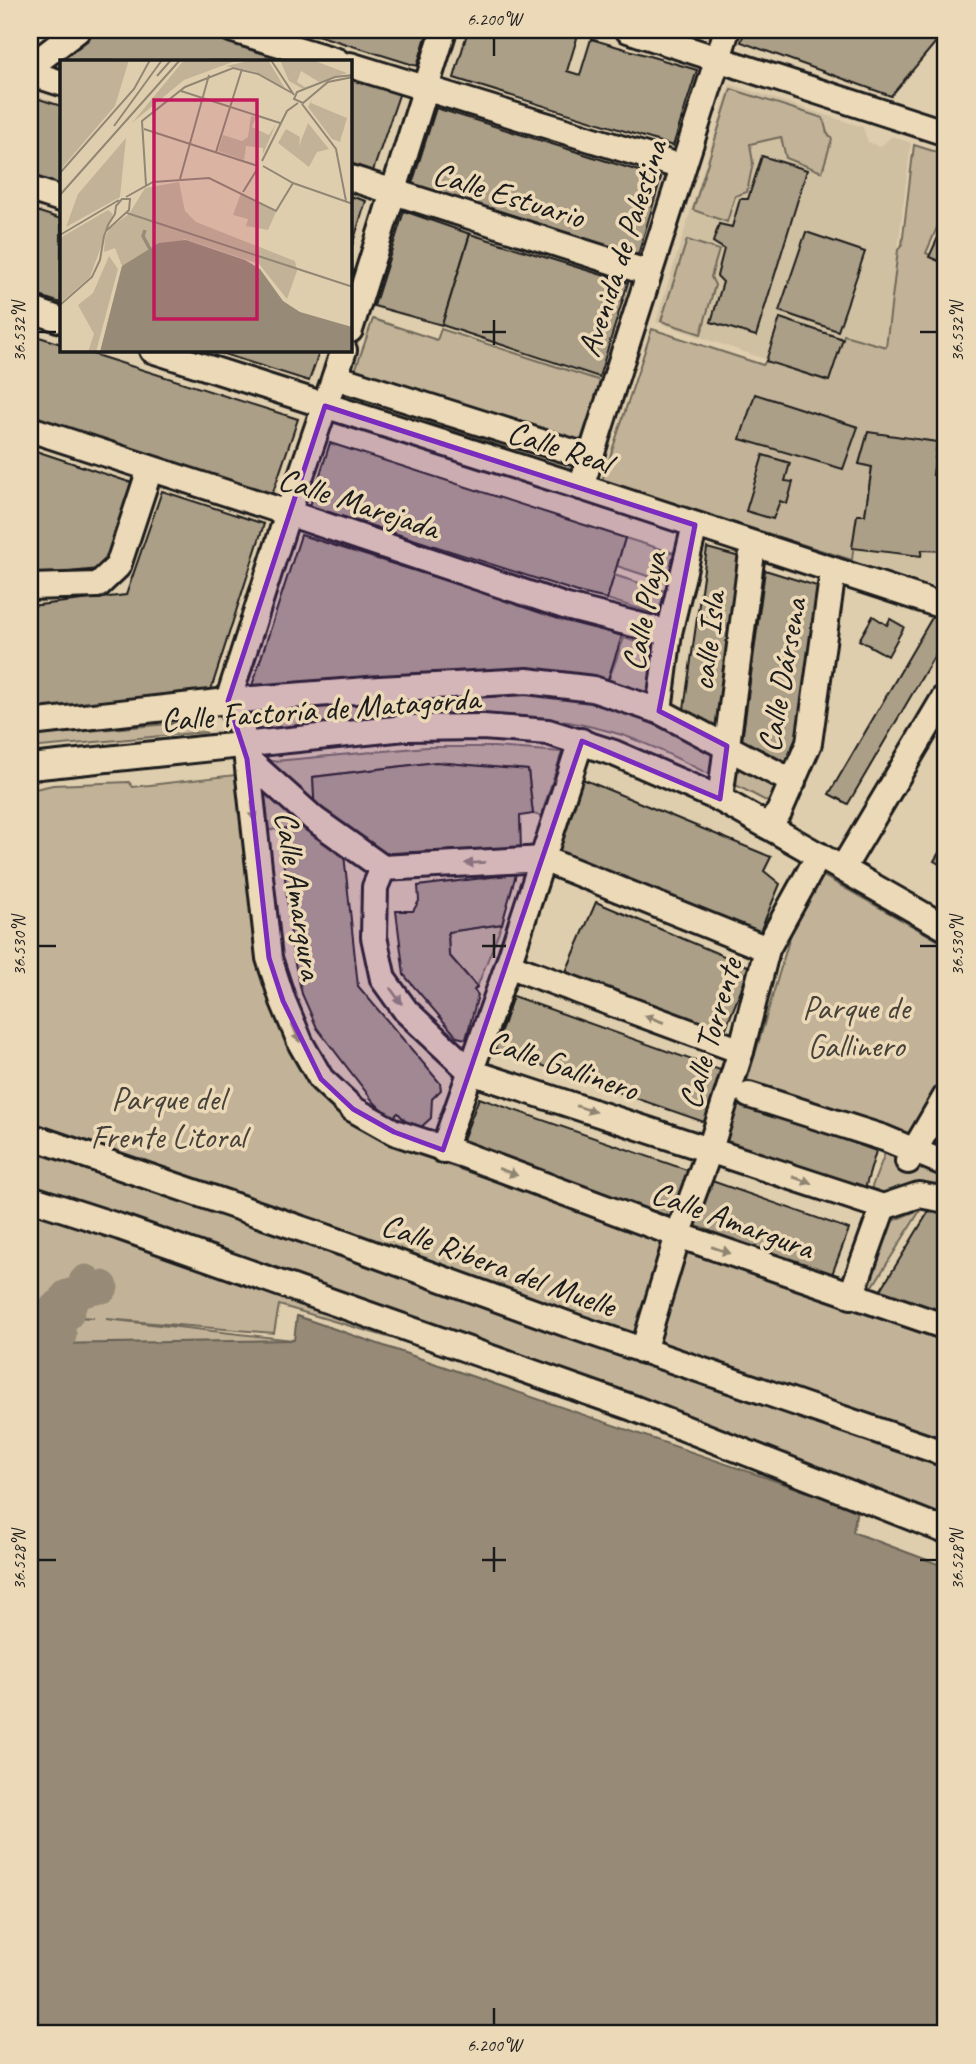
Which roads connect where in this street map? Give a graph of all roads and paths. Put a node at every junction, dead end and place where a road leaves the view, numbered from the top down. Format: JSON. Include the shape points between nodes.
{"nodes":[{"id":1,"x":78,"y":30,"type":"edge"},
{"id":2,"x":233,"y":30,"type":"edge"},
{"id":3,"x":444,"y":30,"type":"edge"},
{"id":4,"x":628,"y":30,"type":"edge"},
{"id":5,"x":727,"y":30,"type":"edge"},
{"id":6,"x":718,"y":58,"type":"junction"},
{"id":7,"x":334,"y":60,"type":"edge"},
{"id":8,"x":352,"y":66,"type":"edge"},
{"id":9,"x":30,"y":67,"type":"edge"},
{"id":10,"x":30,"y":73,"type":"edge"},
{"id":11,"x":60,"y":83,"type":"edge"},
{"id":12,"x":425,"y":88,"type":"junction"},
{"id":13,"x":943,"y":126,"type":"edge"},
{"id":14,"x":682,"y":167,"type":"junction"},
{"id":15,"x":352,"y":179,"type":"edge"},
{"id":16,"x":30,"y":189,"type":"edge"},
{"id":17,"x":392,"y":192,"type":"junction"},
{"id":18,"x":60,"y":199,"type":"edge"},
{"id":19,"x":649,"y":273,"type":"junction"},
{"id":20,"x":355,"y":295,"type":"edge"},
{"id":21,"x":30,"y":309,"type":"edge"},
{"id":22,"x":352,"y":316,"type":"edge"},
{"id":23,"x":60,"y":320,"type":"edge"},
{"id":24,"x":158,"y":352,"type":"edge"},
{"id":25,"x":343,"y":352,"type":"edge"},
{"id":26,"x":335,"y":377,"type":"junction"},
{"id":27,"x":326,"y":406,"type":"junction"},
{"id":28,"x":30,"y":429,"type":"edge"},
{"id":29,"x":589,"y":457,"type":"junction"},
{"id":30,"x":150,"y":469,"type":"junction"},
{"id":31,"x":581,"y":487,"type":"junction"},
{"id":32,"x":288,"y":513,"type":"junction"},
{"id":33,"x":695,"y":525,"type":"junction"},
{"id":34,"x":753,"y":545,"type":"junction"},
{"id":35,"x":833,"y":571,"type":"junction"},
{"id":36,"x":30,"y":587,"type":"edge"},
{"id":37,"x":946,"y":607,"type":"edge"},
{"id":38,"x":669,"y":633,"type":"junction"},
{"id":39,"x":946,"y":695,"type":"edge"},
{"id":40,"x":228,"y":701,"type":"junction"},
{"id":41,"x":659,"y":711,"type":"junction"},
{"id":42,"x":30,"y":723,"type":"edge"},
{"id":43,"x":581,"y":741,"type":"junction"},
{"id":44,"x":727,"y":746,"type":"junction"},
{"id":45,"x":246,"y":751,"type":"junction"},
{"id":46,"x":30,"y":767,"type":"edge"},
{"id":47,"x":793,"y":782,"type":"junction"},
{"id":48,"x":720,"y":799,"type":"junction"},
{"id":49,"x":767,"y":826,"type":"junction"},
{"id":50,"x":819,"y":855,"type":"junction"},
{"id":51,"x":543,"y":859,"type":"junction"},
{"id":52,"x":383,"y":868,"type":"junction"},
{"id":53,"x":844,"y":868,"type":"junction"},
{"id":54,"x":946,"y":928,"type":"edge"},
{"id":55,"x":767,"y":949,"type":"junction"},
{"id":56,"x":508,"y":965,"type":"junction"},
{"id":57,"x":741,"y":1051,"type":"junction"},
{"id":58,"x":471,"y":1072,"type":"junction"},
{"id":59,"x":749,"y":1095,"type":"dead end"},
{"id":60,"x":946,"y":1096,"type":"edge"},
{"id":61,"x":30,"y":1136,"type":"edge"},
{"id":62,"x":709,"y":1149,"type":"junction"},
{"id":63,"x":443,"y":1150,"type":"junction"},
{"id":64,"x":946,"y":1164,"type":"edge"},
{"id":65,"x":913,"y":1172,"type":"junction"},
{"id":66,"x":30,"y":1198,"type":"edge"},
{"id":67,"x":946,"y":1200,"type":"edge"},
{"id":68,"x":883,"y":1207,"type":"junction"},
{"id":69,"x":678,"y":1235,"type":"junction"},
{"id":70,"x":851,"y":1296,"type":"junction"},
{"id":71,"x":946,"y":1327,"type":"edge"},
{"id":72,"x":643,"y":1351,"type":"junction"},
{"id":73,"x":946,"y":1454,"type":"edge"},
{"id":74,"x":946,"y":1531,"type":"edge"}],
"edges":[{"from":1,"to":9,"type":"street"},
{"from":2,"to":7,"type":"street"},
{"from":3,"to":12,"type":"street"},
{"from":4,"to":6,"type":"street"},
{"from":5,"to":6,"type":"street","name":"Avenida de Palestina"},
{"from":6,"to":13,"type":"street"},
{"from":6,"to":14,"type":"street","name":"Avenida de Palestina"},
{"from":8,"to":12,"type":"street"},
{"from":10,"to":11,"type":"street"},
{"from":12,"to":14,"type":"street"},
{"from":12,"to":17,"type":"street"},
{"from":14,"to":19,"type":"street","name":"Avenida de Palestina"},
{"from":15,"to":17,"type":"street","name":"Calle Estuario"},
{"from":16,"to":18,"type":"street"},
{"from":17,"to":19,"type":"street","name":"Calle Estuario"},
{"from":17,"to":20,"type":"street"},
{"from":19,"to":29,"type":"street","name":"Avenida de Palestina"},
{"from":20,"to":22,"type":"street"},
{"from":21,"to":23,"type":"street"},
{"from":24,"to":27,"type":"street","name":"Calle Real"},
{"from":25,"to":26,"type":"street"},
{"from":26,"to":27,"type":"street"},
{"from":26,"to":29,"type":"street"},
{"from":27,"to":31,"type":"street","name":"Calle Real"},
{"from":27,"to":32,"type":"street"},
{"from":28,"to":30,"type":"street","name":"Calle Marejada"},
{"from":29,"to":31,"type":"street","name":"Avenida de Palestina"},
{"from":30,"to":32,"type":"street","name":"Calle Marejada"},
{"from":30,"to":36,"type":"street","via":[[118,566],[98,585]]},
{"from":31,"to":33,"type":"street","name":"Calle Real"},
{"from":32,"to":38,"type":"street","name":"Calle Marejada","via":[[567,607]]},
{"from":32,"to":40,"type":"street"},
{"from":33,"to":34,"type":"street","name":"Calle Real"},
{"from":33,"to":38,"type":"street","name":"Calle Playa"},
{"from":34,"to":35,"type":"street","name":"Calle Real"},
{"from":34,"to":44,"type":"street","name":"calle Isla"},
{"from":35,"to":37,"type":"street","name":"Calle Real"},
{"from":35,"to":47,"type":"street","name":"Calle Dársena","via":[[809,743]]},
{"from":38,"to":41,"type":"street","name":"Calle Playa"},
{"from":39,"to":53,"type":"street"},
{"from":40,"to":41,"type":"street","via":[[527,681],[593,690]]},
{"from":40,"to":42,"type":"street"},
{"from":40,"to":45,"type":"street","name":"Calle Amargura"},
{"from":41,"to":44,"type":"street"},
{"from":43,"to":45,"type":"street","name":"Calle Factoría de Matagorda","via":[[548,732],[483,727],[405,728]]},
{"from":43,"to":48,"type":"street","name":"Calle Factoría de Matagorda"},
{"from":43,"to":51,"type":"street"},
{"from":44,"to":47,"type":"street"},
{"from":44,"to":48,"type":"street","name":"calle Isla"},
{"from":45,"to":46,"type":"street","name":"Calle Factoría de Matagorda"},
{"from":45,"to":52,"type":"street","via":[[314,819]]},
{"from":45,"to":63,"type":"street","name":"Calle Amargura","one_way":true,"via":[[269,958],[301,1044],[321,1079],[353,1110]]},
{"from":47,"to":49,"type":"street","name":"Calle Dársena","via":[[779,813]]},
{"from":48,"to":49,"type":"street","name":"Calle Factoría de Matagorda"},
{"from":49,"to":50,"type":"street","name":"Calle Factoría de Matagorda"},
{"from":50,"to":53,"type":"street","name":"Calle Factoría de Matagorda"},
{"from":50,"to":55,"type":"street","name":"Calle Torrente"},
{"from":51,"to":52,"type":"street","one_way":true},
{"from":51,"to":55,"type":"street"},
{"from":51,"to":56,"type":"street"},
{"from":52,"to":58,"type":"street","name":"Calle Gallinero","one_way":true,"via":[[375,887],[374,937],[383,979],[406,1011]]},
{"from":53,"to":54,"type":"street","name":"Calle Factoría de Matagorda"},
{"from":55,"to":57,"type":"street","name":"Calle Torrente"},
{"from":57,"to":56,"type":"street","one_way":true},
{"from":56,"to":58,"type":"street"},
{"from":57,"to":62,"type":"street","name":"Calle Torrente"},
{"from":58,"to":62,"type":"street","name":"Calle Gallinero","one_way":true},
{"from":58,"to":63,"type":"street"},
{"from":59,"to":65,"type":"street","via":[[884,1138]]},
{"from":60,"to":65,"type":"street"},
{"from":61,"to":72,"type":"street","name":"Calle Ribera del Muelle"},
{"from":62,"to":68,"type":"street","name":"Calle Gallinero","one_way":true},
{"from":62,"to":69,"type":"street","name":"Calle Torrente"},
{"from":63,"to":69,"type":"street","name":"Calle Amargura","one_way":true},
{"from":64,"to":65,"type":"street"},
{"from":65,"to":67,"type":"street"},
{"from":65,"to":68,"type":"street"},
{"from":66,"to":74,"type":"street","via":[[632,1408]]},
{"from":68,"to":70,"type":"street"},
{"from":69,"to":70,"type":"street","name":"Calle Amargura","one_way":true},
{"from":69,"to":72,"type":"street","name":"Calle Torrente"},
{"from":70,"to":71,"type":"street","name":"Calle Amargura"},
{"from":72,"to":73,"type":"street","name":"Calle Ribera del Muelle"}]}
